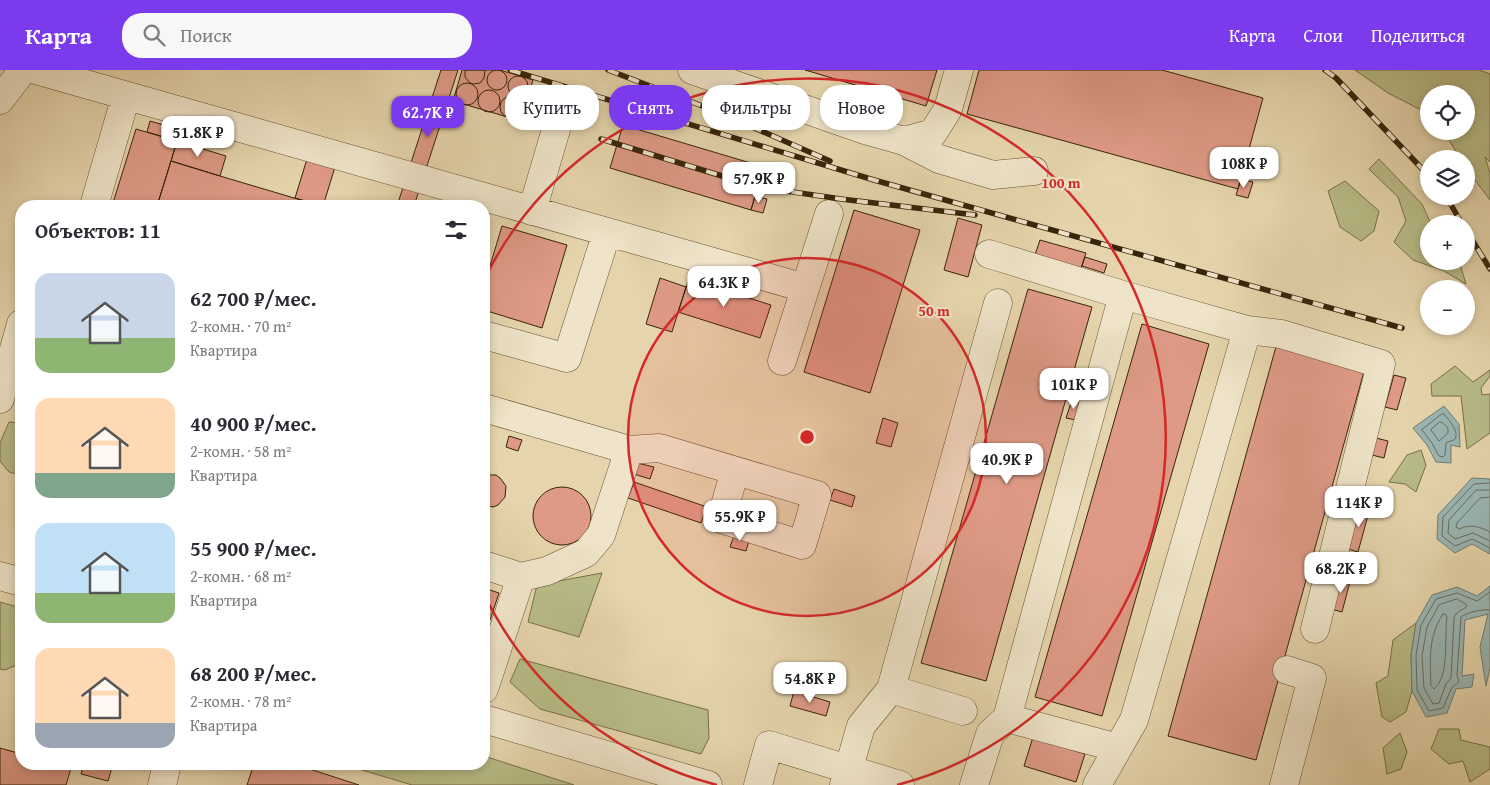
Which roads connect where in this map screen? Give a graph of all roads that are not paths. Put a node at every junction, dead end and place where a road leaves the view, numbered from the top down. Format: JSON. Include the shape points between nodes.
{"nodes":[{"id":1,"x":23,"y":70,"type":"edge"},
{"id":2,"x":36,"y":70,"type":"edge"},
{"id":3,"x":692,"y":70,"type":"edge"},
{"id":4,"x":958,"y":70,"type":"edge"},
{"id":5,"x":126,"y":96,"type":"junction"},
{"id":6,"x":0,"y":100,"type":"edge"},
{"id":7,"x":556,"y":130,"type":"edge"},
{"id":8,"x":904,"y":141,"type":"junction"},
{"id":9,"x":1034,"y":171,"type":"dead end"},
{"id":10,"x":96,"y":200,"type":"edge"},
{"id":11,"x":532,"y":211,"type":"junction"},
{"id":12,"x":829,"y":214,"type":"dead end"},
{"id":13,"x":607,"y":232,"type":"junction"},
{"id":14,"x":989,"y":254,"type":"dead end"},
{"id":15,"x":805,"y":288,"type":"junction"},
{"id":16,"x":1123,"y":295,"type":"junction"},
{"id":17,"x":998,"y":303,"type":"dead end"},
{"id":18,"x":1247,"y":330,"type":"junction"},
{"id":19,"x":490,"y":337,"type":"edge"},
{"id":20,"x":15,"y":345,"type":"edge"},
{"id":21,"x":782,"y":361,"type":"dead end"},
{"id":22,"x":0,"y":399,"type":"edge"},
{"id":23,"x":15,"y":405,"type":"edge"},
{"id":24,"x":490,"y":410,"type":"edge"},
{"id":25,"x":629,"y":450,"type":"junction"},
{"id":26,"x":735,"y":471,"type":"dead end"},
{"id":27,"x":490,"y":567,"type":"edge"},
{"id":28,"x":0,"y":576,"type":"edge"},
{"id":29,"x":521,"y":577,"type":"junction"},
{"id":30,"x":15,"y":580,"type":"edge"},
{"id":31,"x":1315,"y":628,"type":"dead end"},
{"id":32,"x":1287,"y":670,"type":"dead end"},
{"id":33,"x":490,"y":671,"type":"edge"},
{"id":34,"x":891,"y":689,"type":"junction"},
{"id":35,"x":963,"y":711,"type":"dead end"},
{"id":36,"x":1007,"y":718,"type":"junction"},
{"id":37,"x":490,"y":722,"type":"edge"},
{"id":38,"x":1118,"y":748,"type":"junction"},
{"id":39,"x":166,"y":770,"type":"edge"},
{"id":40,"x":847,"y":777,"type":"edge"},
{"id":41,"x":162,"y":785,"type":"edge"},
{"id":42,"x":708,"y":785,"type":"edge"},
{"id":43,"x":758,"y":785,"type":"edge"},
{"id":44,"x":900,"y":785,"type":"edge"},
{"id":45,"x":974,"y":785,"type":"edge"},
{"id":46,"x":1096,"y":785,"type":"edge"},
{"id":47,"x":1284,"y":785,"type":"edge"}],
"edges":[{"from":1,"to":6,"type":"street"},
{"from":2,"to":5,"type":"street"},
{"from":3,"to":8,"type":"street"},
{"from":4,"to":8,"type":"street","via":[[948,109],[933,133]]},
{"from":5,"to":10,"type":"street"},
{"from":5,"to":11,"type":"street"},
{"from":7,"to":11,"type":"street"},
{"from":8,"to":9,"type":"street","via":[[939,159],[993,175]]},
{"from":11,"to":13,"type":"street"},
{"from":12,"to":15,"type":"street"},
{"from":13,"to":15,"type":"street"},
{"from":13,"to":19,"type":"street","via":[[567,358]]},
{"from":14,"to":16,"type":"street"},
{"from":15,"to":21,"type":"street"},
{"from":16,"to":18,"type":"street"},
{"from":16,"to":36,"type":"street"},
{"from":17,"to":34,"type":"street"},
{"from":18,"to":31,"type":"street","via":[[1281,334],[1382,364]]},
{"from":18,"to":38,"type":"street","via":[[1134,720]]},
{"from":20,"to":22,"type":"street"},
{"from":22,"to":23,"type":"street"},
{"from":24,"to":25,"type":"street"},
{"from":25,"to":26,"type":"street","via":[[659,448]]},
{"from":25,"to":29,"type":"street","via":[[601,535],[586,553],[547,571]]},
{"from":27,"to":29,"type":"street"},
{"from":28,"to":30,"type":"street"},
{"from":29,"to":33,"type":"street"},
{"from":32,"to":47,"type":"street","via":[[1312,678]]},
{"from":34,"to":35,"type":"street"},
{"from":34,"to":40,"type":"street","via":[[861,726]]},
{"from":36,"to":38,"type":"street"},
{"from":36,"to":45,"type":"street","via":[[990,734]]},
{"from":37,"to":42,"type":"street"},
{"from":38,"to":46,"type":"street"},
{"from":39,"to":41,"type":"street"},
{"from":40,"to":43,"type":"street","via":[[770,745]]},
{"from":40,"to":44,"type":"street"}]}
